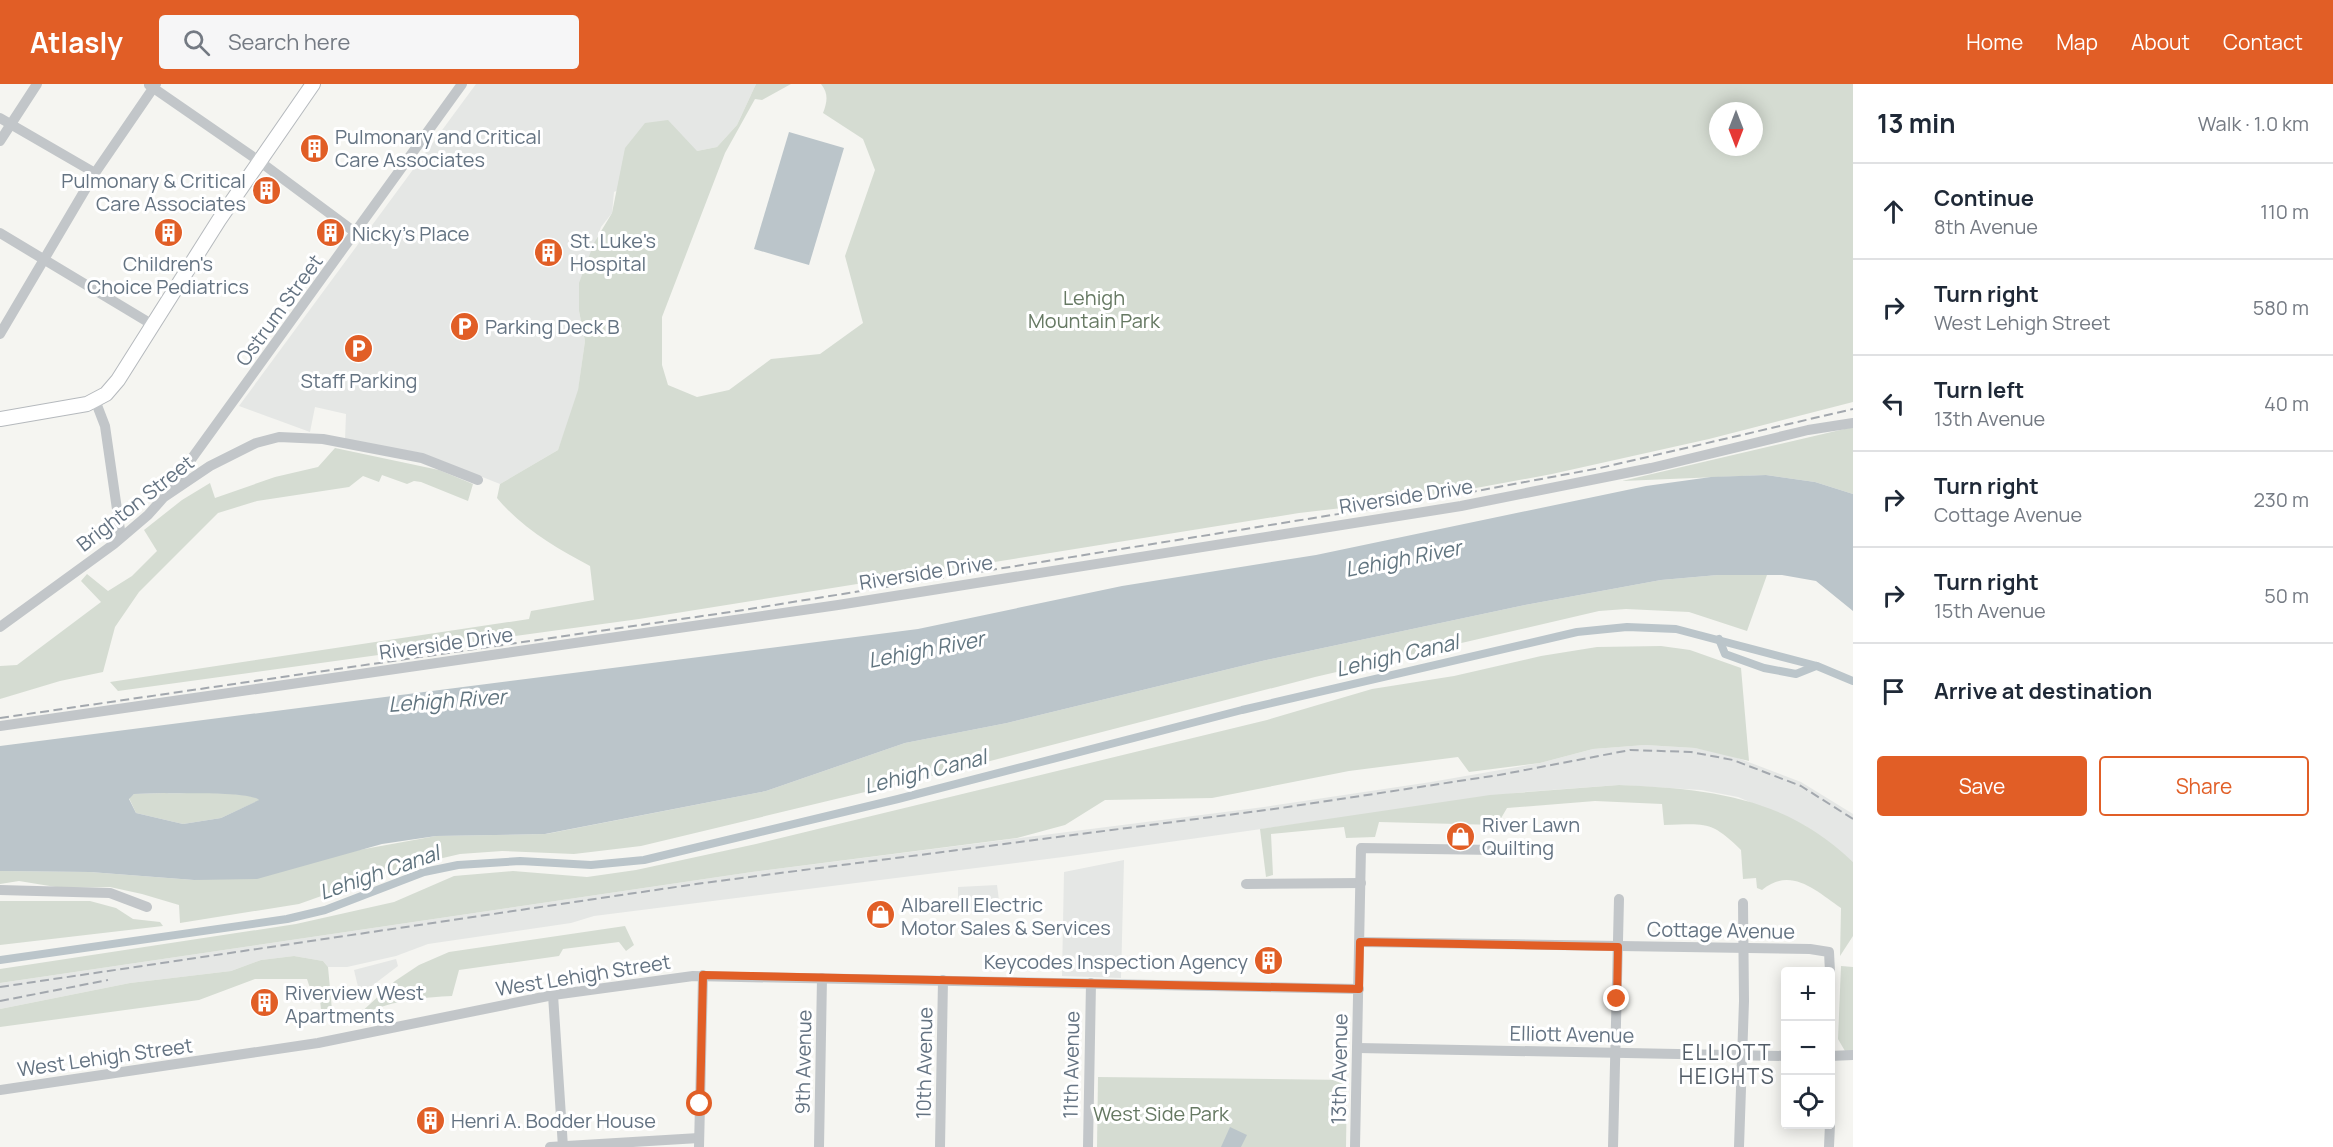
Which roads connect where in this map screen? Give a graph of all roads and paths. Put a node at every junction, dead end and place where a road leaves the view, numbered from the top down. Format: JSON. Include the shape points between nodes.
{"nodes":[{"id":1,"x":37,"y":84,"type":"edge"},
{"id":2,"x":313,"y":84,"type":"edge"},
{"id":3,"x":152,"y":85,"type":"edge"},
{"id":4,"x":459,"y":85,"type":"edge"},
{"id":5,"x":0,"y":118,"type":"edge"},
{"id":6,"x":10,"y":124,"type":"junction"},
{"id":7,"x":0,"y":141,"type":"edge"},
{"id":8,"x":259,"y":161,"type":"junction"},
{"id":9,"x":95,"y":173,"type":"junction"},
{"id":10,"x":0,"y":233,"type":"edge"},
{"id":11,"x":356,"y":233,"type":"junction"},
{"id":12,"x":44,"y":259,"type":"junction"},
{"id":13,"x":153,"y":325,"type":"junction"},
{"id":14,"x":0,"y":334,"type":"edge"},
{"id":15,"x":95,"y":400,"type":"junction"},
{"id":16,"x":0,"y":419,"type":"edge"},
{"id":17,"x":1853,"y":423,"type":"edge"},
{"id":18,"x":478,"y":480,"type":"dead end"},
{"id":19,"x":164,"y":497,"type":"junction"},
{"id":20,"x":122,"y":537,"type":"junction"},
{"id":21,"x":0,"y":627,"type":"edge"},
{"id":22,"x":0,"y":726,"type":"edge"},
{"id":23,"x":1496,"y":850,"type":"dead end"},
{"id":24,"x":1246,"y":884,"type":"dead end"},
{"id":25,"x":1361,"y":884,"type":"junction"},
{"id":26,"x":0,"y":891,"type":"edge"},
{"id":27,"x":1619,"y":899,"type":"dead end"},
{"id":28,"x":1743,"y":903,"type":"dead end"},
{"id":29,"x":147,"y":907,"type":"dead end"},
{"id":30,"x":1360,"y":942,"type":"junction"},
{"id":31,"x":1618,"y":947,"type":"junction"},
{"id":32,"x":1744,"y":949,"type":"junction"},
{"id":33,"x":1830,"y":967,"type":"edge"},
{"id":34,"x":703,"y":975,"type":"junction"},
{"id":35,"x":822,"y":978,"type":"junction"},
{"id":36,"x":944,"y":981,"type":"junction"},
{"id":37,"x":1091,"y":983,"type":"junction"},
{"id":38,"x":1359,"y":989,"type":"junction"},
{"id":39,"x":553,"y":995,"type":"junction"},
{"id":40,"x":1358,"y":1048,"type":"junction"},
{"id":41,"x":1616,"y":1053,"type":"junction"},
{"id":42,"x":1741,"y":1055,"type":"junction"},
{"id":43,"x":1853,"y":1055,"type":"edge"},
{"id":44,"x":1781,"y":1056,"type":"edge"},
{"id":45,"x":1835,"y":1056,"type":"edge"},
{"id":46,"x":0,"y":1090,"type":"edge"},
{"id":47,"x":1830,"y":1129,"type":"edge"},
{"id":48,"x":699,"y":1143,"type":"edge"},
{"id":49,"x":550,"y":1147,"type":"edge"},
{"id":50,"x":563,"y":1147,"type":"edge"},
{"id":51,"x":819,"y":1147,"type":"edge"},
{"id":52,"x":940,"y":1147,"type":"edge"},
{"id":53,"x":1088,"y":1147,"type":"edge"},
{"id":54,"x":1355,"y":1147,"type":"edge"},
{"id":55,"x":1613,"y":1147,"type":"edge"},
{"id":56,"x":1739,"y":1147,"type":"edge"},
{"id":57,"x":1829,"y":1147,"type":"edge"}],
"edges":[{"from":1,"to":6,"type":"street"},
{"from":2,"to":8,"type":"main road"},
{"from":3,"to":8,"type":"street"},
{"from":3,"to":9,"type":"street"},
{"from":4,"to":11,"type":"street","name":"Ostrum Street"},
{"from":5,"to":6,"type":"street"},
{"from":6,"to":7,"type":"street"},
{"from":6,"to":9,"type":"street"},
{"from":8,"to":11,"type":"street"},
{"from":8,"to":13,"type":"main road"},
{"from":9,"to":12,"type":"street"},
{"from":10,"to":12,"type":"street"},
{"from":11,"to":19,"type":"street","name":"Ostrum Street"},
{"from":12,"to":13,"type":"street"},
{"from":12,"to":14,"type":"street"},
{"from":13,"to":15,"type":"main road","via":[[118,381]]},
{"from":15,"to":16,"type":"main road"},
{"from":15,"to":20,"type":"street","via":[[105,426]]},
{"from":17,"to":22,"type":"street","name":"Riverside Drive","via":[[1461,506],[838,605]]},
{"from":18,"to":19,"type":"street","name":"Brighton Street","via":[[422,458],[322,439],[279,437],[236,452]]},
{"from":19,"to":20,"type":"street","name":"Brighton Street"},
{"from":20,"to":21,"type":"street","name":"Brighton Street"},
{"from":23,"to":25,"type":"street","name":"13th Avenue","via":[[1361,848]]},
{"from":24,"to":25,"type":"street"},
{"from":25,"to":30,"type":"street","name":"13th Avenue"},
{"from":26,"to":29,"type":"street","via":[[110,893]]},
{"from":27,"to":31,"type":"street"},
{"from":28,"to":32,"type":"street"},
{"from":30,"to":31,"type":"street","name":"Cottage Avenue"},
{"from":30,"to":38,"type":"street","name":"13th Avenue"},
{"from":31,"to":32,"type":"street","name":"Cottage Avenue"},
{"from":31,"to":41,"type":"street"},
{"from":32,"to":33,"type":"street","name":"Cottage Avenue","via":[[1829,952]]},
{"from":32,"to":42,"type":"street"},
{"from":34,"to":35,"type":"street","name":"West Lehigh Street"},
{"from":34,"to":39,"type":"street","name":"West Lehigh Street"},
{"from":34,"to":48,"type":"street"},
{"from":35,"to":36,"type":"street","name":"West Lehigh Street"},
{"from":35,"to":51,"type":"street","name":"9th Avenue"},
{"from":36,"to":37,"type":"street","name":"West Lehigh Street"},
{"from":36,"to":52,"type":"street","name":"10th Avenue"},
{"from":37,"to":38,"type":"street","name":"West Lehigh Street"},
{"from":37,"to":53,"type":"street","name":"11th Avenue"},
{"from":38,"to":40,"type":"street","name":"13th Avenue"},
{"from":39,"to":46,"type":"street","name":"West Lehigh Street","via":[[318,1043]]},
{"from":39,"to":50,"type":"street"},
{"from":40,"to":41,"type":"street","name":"Elliott Avenue"},
{"from":40,"to":54,"type":"street","name":"13th Avenue"},
{"from":41,"to":42,"type":"street","name":"Elliott Avenue"},
{"from":41,"to":55,"type":"street"},
{"from":42,"to":44,"type":"street","name":"Elliott Avenue"},
{"from":42,"to":56,"type":"street"},
{"from":43,"to":45,"type":"street"},
{"from":47,"to":57,"type":"street"},
{"from":48,"to":50,"type":"street"},
{"from":49,"to":50,"type":"street"}]}
